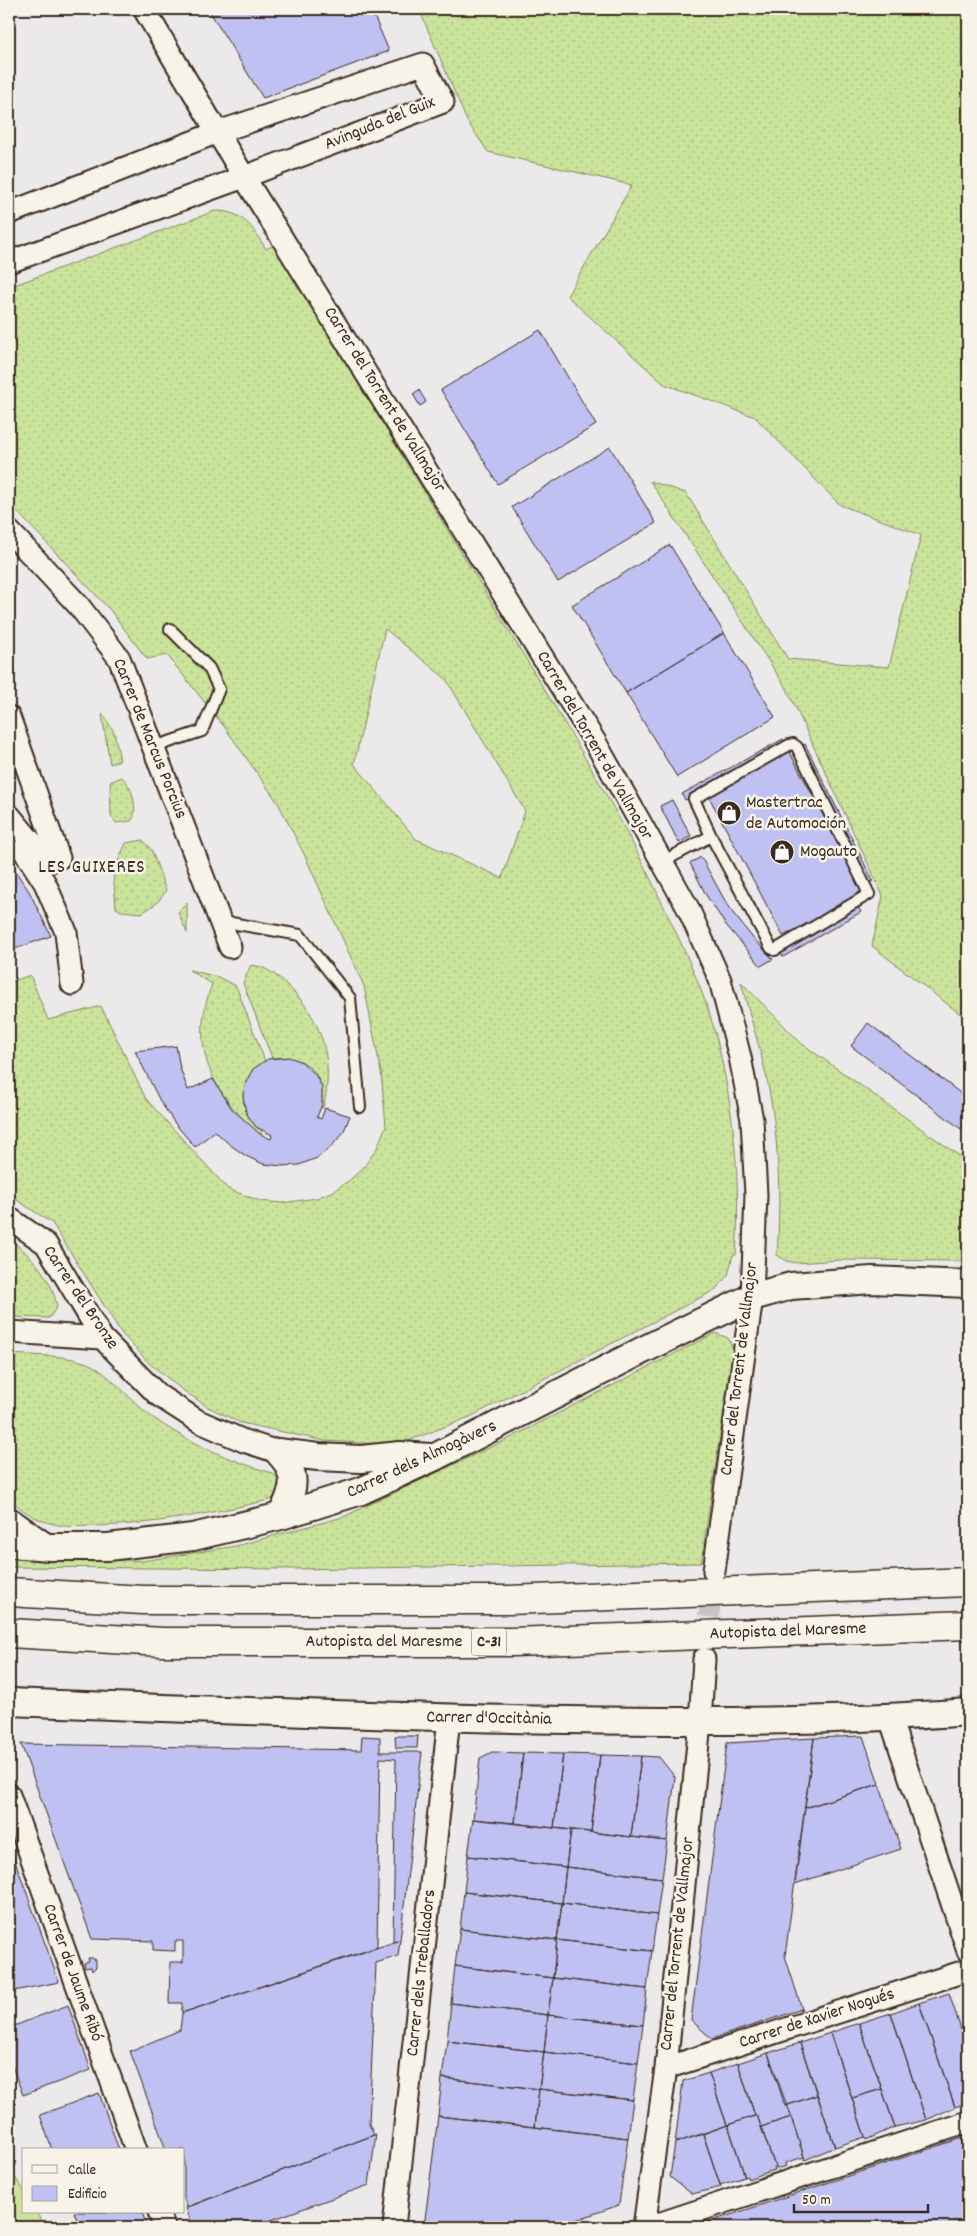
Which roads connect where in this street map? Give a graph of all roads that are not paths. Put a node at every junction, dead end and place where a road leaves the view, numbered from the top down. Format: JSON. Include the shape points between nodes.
{"nodes":[{"id":1,"x":144,"y":9,"type":"edge"},
{"id":2,"x":218,"y":132,"type":"junction"},
{"id":3,"x":244,"y":177,"type":"junction"},
{"id":4,"x":9,"y":213,"type":"edge"},
{"id":5,"x":9,"y":262,"type":"edge"},
{"id":6,"x":9,"y":531,"type":"edge"},
{"id":7,"x":170,"y":629,"type":"dead end"},
{"id":8,"x":9,"y":717,"type":"edge"},
{"id":9,"x":154,"y":747,"type":"junction"},
{"id":10,"x":9,"y":815,"type":"edge"},
{"id":11,"x":9,"y":831,"type":"edge"},
{"id":12,"x":710,"y":836,"type":"junction"},
{"id":13,"x":662,"y":862,"type":"junction"},
{"id":14,"x":220,"y":921,"type":"junction"},
{"id":15,"x":230,"y":947,"type":"dead end"},
{"id":16,"x":72,"y":984,"type":"dead end"},
{"id":17,"x":360,"y":1108,"type":"dead end"},
{"id":18,"x":9,"y":1218,"type":"edge"},
{"id":19,"x":968,"y":1284,"type":"edge"},
{"id":20,"x":752,"y":1297,"type":"junction"},
{"id":21,"x":9,"y":1332,"type":"edge"},
{"id":22,"x":102,"y":1338,"type":"junction"},
{"id":23,"x":278,"y":1452,"type":"junction"},
{"id":24,"x":436,"y":1457,"type":"junction"},
{"id":25,"x":281,"y":1516,"type":"junction"},
{"id":26,"x":9,"y":1518,"type":"edge"},
{"id":27,"x":9,"y":1544,"type":"edge"},
{"id":28,"x":50,"y":1547,"type":"junction"},
{"id":29,"x":714,"y":1571,"type":"tunnel mouth"},
{"id":30,"x":968,"y":1582,"type":"edge"},
{"id":31,"x":9,"y":1592,"type":"edge"},
{"id":32,"x":968,"y":1625,"type":"edge"},
{"id":33,"x":9,"y":1633,"type":"edge"},
{"id":34,"x":704,"y":1660,"type":"tunnel mouth"},
{"id":35,"x":9,"y":1702,"type":"edge"},
{"id":36,"x":968,"y":1712,"type":"edge"},
{"id":37,"x":449,"y":1718,"type":"junction"},
{"id":38,"x":890,"y":1718,"type":"junction"},
{"id":39,"x":700,"y":1722,"type":"junction"},
{"id":40,"x":9,"y":1796,"type":"edge"},
{"id":41,"x":968,"y":1950,"type":"edge"},
{"id":42,"x":968,"y":1970,"type":"edge"},
{"id":43,"x":666,"y":2068,"type":"junction"},
{"id":44,"x":968,"y":2122,"type":"edge"},
{"id":45,"x":135,"y":2148,"type":"edge"},
{"id":46,"x":160,"y":2214,"type":"edge"},
{"id":47,"x":164,"y":2227,"type":"edge"},
{"id":48,"x":394,"y":2227,"type":"edge"},
{"id":49,"x":644,"y":2227,"type":"edge"},
{"id":50,"x":649,"y":2227,"type":"edge"}],
"edges":[{"from":1,"to":2,"type":"street","name":"Carrer del Torrent de Vallmajor"},
{"from":2,"to":3,"type":"street","name":"Carrer del Torrent de Vallmajor"},
{"from":2,"to":3,"type":"street","name":"Avinguda del Guix","via":[[423,64],[442,102]]},
{"from":2,"to":4,"type":"street","name":"Avinguda del Guix"},
{"from":3,"to":5,"type":"street","name":"Avinguda del Guix"},
{"from":3,"to":13,"type":"street","name":"Carrer del Torrent de Vallmajor","via":[[594,740]]},
{"from":6,"to":9,"type":"street","name":"Carrer de Marcus Porcius","via":[[79,606],[119,658]]},
{"from":7,"to":9,"type":"lane","via":[[210,668],[219,689],[202,731]]},
{"from":8,"to":10,"type":"street","via":[[59,858],[48,862]]},
{"from":9,"to":14,"type":"street","name":"Carrer de Marcus Porcius"},
{"from":11,"to":16,"type":"street","via":[[44,883],[66,932]]},
{"from":12,"to":12,"type":"lane","via":[[694,802],[695,797],[793,744],[869,894],[775,950]]},
{"from":12,"to":13,"type":"lane"},
{"from":13,"to":20,"type":"street","name":"Carrer del Torrent de Vallmajor","via":[[688,908],[720,980],[740,1057],[752,1120],[756,1195]]},
{"from":14,"to":15,"type":"street","name":"Carrer de Marcus Porcius"},
{"from":14,"to":17,"type":"lane","via":[[300,935],[350,998]]},
{"from":18,"to":22,"type":"street","name":"Carrer del Bronze","via":[[46,1244]]},
{"from":19,"to":20,"type":"street","name":"Carrer dels Almogàvers","via":[[872,1280],[791,1286]]},
{"from":20,"to":24,"type":"street","name":"Carrer dels Almogàvers"},
{"from":20,"to":29,"type":"street","name":"Carrer del Torrent de Vallmajor"},
{"from":21,"to":22,"type":"street"},
{"from":22,"to":23,"type":"street","name":"Carrer del Bronze","via":[[158,1395],[198,1421]]},
{"from":23,"to":24,"type":"street","via":[[362,1459],[400,1455]]},
{"from":23,"to":25,"type":"street","via":[[289,1464],[293,1485]]},
{"from":24,"to":25,"type":"street","name":"Carrer dels Almogàvers","via":[[361,1491]]},
{"from":25,"to":28,"type":"street","name":"Carrer dels Almogàvers","via":[[194,1537],[108,1547]]},
{"from":26,"to":28,"type":"street"},
{"from":27,"to":28,"type":"street","name":"Carrer dels Almogàvers"},
{"from":30,"to":31,"type":"highway","via":[[509,1600],[142,1600]]},
{"from":32,"to":33,"type":"highway","name":"Autopista del Maresme","number":"C-31","via":[[513,1642],[163,1642]]},
{"from":34,"to":39,"type":"street","name":"Carrer del Torrent de Vallmajor"},
{"from":35,"to":37,"type":"street","name":"Carrer d'Occitània"},
{"from":36,"to":38,"type":"street","name":"Carrer d'Occitània"},
{"from":37,"to":39,"type":"street","name":"Carrer d'Occitània"},
{"from":37,"to":48,"type":"street","name":"Carrer dels Treballadors"},
{"from":38,"to":39,"type":"street","name":"Carrer d'Occitània"},
{"from":38,"to":41,"type":"street"},
{"from":39,"to":43,"type":"street","name":"Carrer del Torrent de Vallmajor"},
{"from":40,"to":45,"type":"street","name":"Carrer de Jaume Ribó"},
{"from":42,"to":43,"type":"street","name":"Carrer de Xavier Nogués"},
{"from":43,"to":49,"type":"street","name":"Carrer del Torrent de Vallmajor"},
{"from":44,"to":50,"type":"street"},
{"from":46,"to":47,"type":"street"}]}
